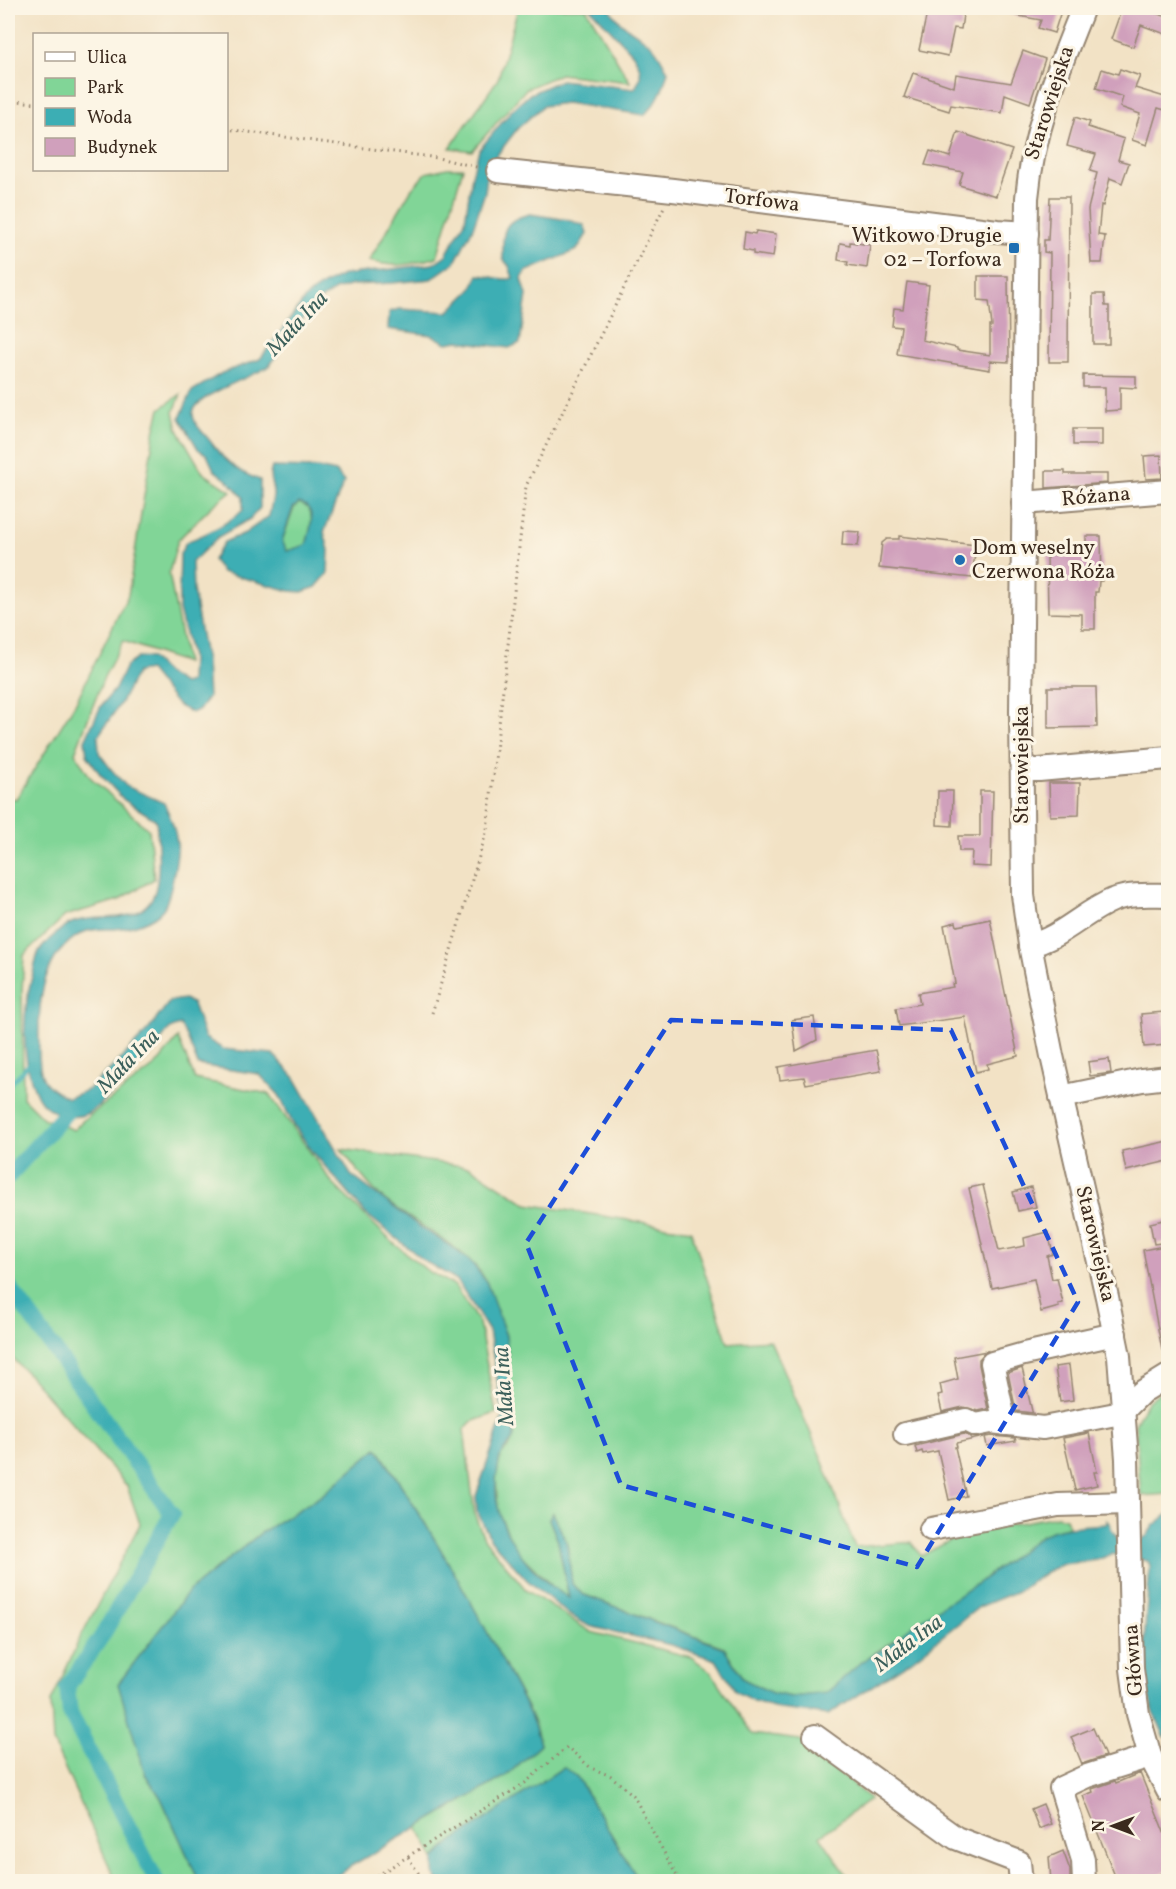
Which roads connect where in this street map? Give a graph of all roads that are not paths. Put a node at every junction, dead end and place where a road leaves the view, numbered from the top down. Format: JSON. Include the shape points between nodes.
{"nodes":[{"id":1,"x":1083,"y":8,"type":"edge"},
{"id":2,"x":498,"y":171,"type":"dead end"},
{"id":3,"x":1027,"y":233,"type":"junction"},
{"id":4,"x":1168,"y":491,"type":"edge"},
{"id":5,"x":1023,"y":503,"type":"junction"},
{"id":6,"x":1168,"y":758,"type":"edge"},
{"id":7,"x":1022,"y":770,"type":"junction"},
{"id":8,"x":1168,"y":895,"type":"edge"},
{"id":9,"x":1030,"y":945,"type":"junction"},
{"id":10,"x":1168,"y":1077,"type":"edge"},
{"id":11,"x":1061,"y":1097,"type":"junction"},
{"id":12,"x":1114,"y":1334,"type":"junction"},
{"id":13,"x":1168,"y":1376,"type":"edge"},
{"id":14,"x":1124,"y":1410,"type":"junction"},
{"id":15,"x":1005,"y":1424,"type":"junction"},
{"id":16,"x":905,"y":1434,"type":"dead end"},
{"id":17,"x":1128,"y":1513,"type":"junction"},
{"id":18,"x":931,"y":1529,"type":"dead end"},
{"id":19,"x":815,"y":1736,"type":"dead end"},
{"id":20,"x":1150,"y":1756,"type":"junction"},
{"id":21,"x":1168,"y":1791,"type":"edge"},
{"id":22,"x":1021,"y":1881,"type":"edge"},
{"id":23,"x":1084,"y":1881,"type":"edge"}],
"edges":[{"from":1,"to":3,"type":"street","name":"Starowiejska","via":[[1037,130],[1029,170]]},
{"from":2,"to":3,"type":"street","name":"Torfowa"},
{"from":3,"to":5,"type":"street","name":"Starowiejska"},
{"from":4,"to":5,"type":"street","name":"Różana"},
{"from":5,"to":7,"type":"street","name":"Starowiejska"},
{"from":6,"to":7,"type":"street"},
{"from":7,"to":9,"type":"street","name":"Starowiejska","via":[[1023,895]]},
{"from":8,"to":9,"type":"street","via":[[1131,895],[1112,900]]},
{"from":9,"to":11,"type":"street","name":"Starowiejska"},
{"from":10,"to":11,"type":"street"},
{"from":11,"to":12,"type":"street","name":"Starowiejska"},
{"from":12,"to":14,"type":"street","name":"Starowiejska"},
{"from":12,"to":15,"type":"street","via":[[992,1363]]},
{"from":13,"to":14,"type":"street","via":[[1142,1392]]},
{"from":14,"to":15,"type":"street","via":[[1043,1428]]},
{"from":14,"to":17,"type":"street","name":"Starowiejska"},
{"from":15,"to":16,"type":"street","via":[[976,1425],[966,1420]]},
{"from":17,"to":18,"type":"street","via":[[1058,1505]]},
{"from":17,"to":20,"type":"street","name":"Główna","via":[[1132,1669],[1137,1714]]},
{"from":19,"to":22,"type":"street","via":[[956,1838],[1019,1862]]},
{"from":20,"to":21,"type":"street","name":"Główna"},
{"from":20,"to":23,"type":"street","via":[[1061,1788],[1083,1860]]}]}
